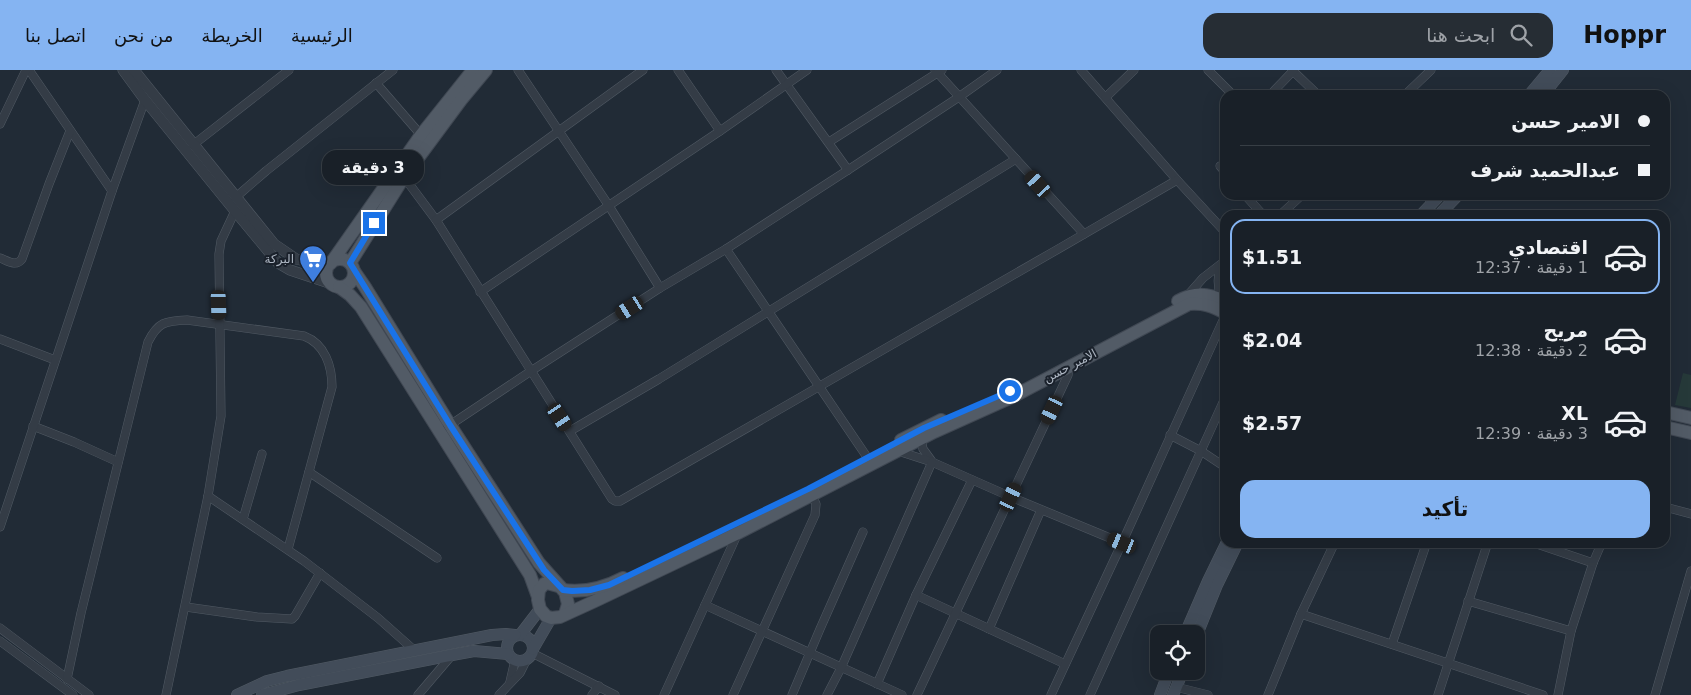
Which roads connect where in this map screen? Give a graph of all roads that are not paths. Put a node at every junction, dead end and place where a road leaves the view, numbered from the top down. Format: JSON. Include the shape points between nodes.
{"nodes":[{"id":1,"x":27,"y":70,"type":"edge"},
{"id":2,"x":123,"y":70,"type":"edge"},
{"id":3,"x":134,"y":70,"type":"edge"},
{"id":4,"x":289,"y":70,"type":"edge"},
{"id":5,"x":393,"y":70,"type":"edge"},
{"id":6,"x":473,"y":70,"type":"edge"},
{"id":7,"x":486,"y":70,"type":"edge"},
{"id":8,"x":518,"y":70,"type":"edge"},
{"id":9,"x":643,"y":70,"type":"edge"},
{"id":10,"x":678,"y":70,"type":"edge"},
{"id":11,"x":776,"y":70,"type":"edge"},
{"id":12,"x":807,"y":70,"type":"edge"},
{"id":13,"x":997,"y":70,"type":"edge"},
{"id":14,"x":1080,"y":70,"type":"edge"},
{"id":15,"x":1134,"y":70,"type":"edge"},
{"id":16,"x":1208,"y":70,"type":"edge"},
{"id":17,"x":1293,"y":70,"type":"edge"},
{"id":18,"x":1550,"y":70,"type":"edge"},
{"id":19,"x":1563,"y":70,"type":"edge"},
{"id":20,"x":938,"y":71,"type":"edge"},
{"id":21,"x":1428,"y":71,"type":"edge"},
{"id":22,"x":376,"y":83,"type":"junction"},
{"id":23,"x":786,"y":84,"type":"junction"},
{"id":24,"x":1228,"y":90,"type":"edge"},
{"id":25,"x":1275,"y":90,"type":"edge"},
{"id":26,"x":1313,"y":90,"type":"edge"},
{"id":27,"x":1410,"y":90,"type":"edge"},
{"id":28,"x":1533,"y":90,"type":"edge"},
{"id":29,"x":1547,"y":90,"type":"edge"},
{"id":30,"x":1106,"y":97,"type":"junction"},
{"id":31,"x":958,"y":98,"type":"junction"},
{"id":32,"x":145,"y":100,"type":"junction"},
{"id":33,"x":0,"y":124,"type":"edge"},
{"id":34,"x":559,"y":130,"type":"junction"},
{"id":35,"x":70,"y":131,"type":"junction"},
{"id":36,"x":720,"y":131,"type":"junction"},
{"id":37,"x":421,"y":135,"type":"junction"},
{"id":38,"x":829,"y":142,"type":"junction"},
{"id":39,"x":193,"y":145,"type":"junction"},
{"id":40,"x":1016,"y":159,"type":"junction"},
{"id":41,"x":848,"y":170,"type":"junction"},
{"id":42,"x":404,"y":177,"type":"junction"},
{"id":43,"x":1177,"y":180,"type":"junction"},
{"id":44,"x":112,"y":191,"type":"junction"},
{"id":45,"x":236,"y":197,"type":"junction"},
{"id":46,"x":1250,"y":200,"type":"edge"},
{"id":47,"x":1296,"y":200,"type":"edge"},
{"id":48,"x":1453,"y":200,"type":"edge"},
{"id":49,"x":609,"y":206,"type":"junction"},
{"id":50,"x":1258,"y":210,"type":"edge"},
{"id":51,"x":1286,"y":210,"type":"edge"},
{"id":52,"x":1444,"y":210,"type":"edge"},
{"id":53,"x":235,"y":211,"type":"junction"},
{"id":54,"x":436,"y":220,"type":"junction"},
{"id":55,"x":1220,"y":227,"type":"edge"},
{"id":56,"x":1084,"y":234,"type":"junction"},
{"id":57,"x":726,"y":249,"type":"junction"},
{"id":58,"x":0,"y":258,"type":"edge"},
{"id":59,"x":1220,"y":264,"type":"edge"},
{"id":60,"x":330,"y":265,"type":"junction"},
{"id":61,"x":352,"y":267,"type":"junction"},
{"id":62,"x":1220,"y":270,"type":"edge"},
{"id":63,"x":334,"y":285,"type":"junction"},
{"id":64,"x":660,"y":288,"type":"junction"},
{"id":65,"x":1220,"y":289,"type":"edge"},
{"id":66,"x":480,"y":292,"type":"junction"},
{"id":67,"x":1188,"y":296,"type":"junction"},
{"id":68,"x":1220,"y":299,"type":"edge"},
{"id":69,"x":768,"y":311,"type":"junction"},
{"id":70,"x":1220,"y":311,"type":"edge"},
{"id":71,"x":220,"y":324,"type":"junction"},
{"id":72,"x":1220,"y":325,"type":"edge"},
{"id":73,"x":0,"y":339,"type":"edge"},
{"id":74,"x":55,"y":360,"type":"junction"},
{"id":75,"x":1070,"y":366,"type":"junction"},
{"id":76,"x":531,"y":370,"type":"junction"},
{"id":77,"x":818,"y":388,"type":"junction"},
{"id":78,"x":1220,"y":409,"type":"edge"},
{"id":79,"x":1670,"y":413,"type":"edge"},
{"id":80,"x":1691,"y":418,"type":"edge"},
{"id":81,"x":33,"y":426,"type":"junction"},
{"id":82,"x":1670,"y":428,"type":"edge"},
{"id":83,"x":445,"y":429,"type":"junction"},
{"id":84,"x":570,"y":431,"type":"junction"},
{"id":85,"x":1691,"y":433,"type":"edge"},
{"id":86,"x":1170,"y":435,"type":"junction"},
{"id":87,"x":921,"y":439,"type":"junction"},
{"id":88,"x":898,"y":451,"type":"junction"},
{"id":89,"x":1201,"y":451,"type":"junction"},
{"id":90,"x":262,"y":454,"type":"dead end"},
{"id":91,"x":866,"y":457,"type":"junction"},
{"id":92,"x":118,"y":462,"type":"junction"},
{"id":93,"x":932,"y":462,"type":"junction"},
{"id":94,"x":1220,"y":464,"type":"edge"},
{"id":95,"x":309,"y":472,"type":"junction"},
{"id":96,"x":972,"y":480,"type":"junction"},
{"id":97,"x":810,"y":492,"type":"junction"},
{"id":98,"x":208,"y":496,"type":"junction"},
{"id":99,"x":1011,"y":497,"type":"junction"},
{"id":100,"x":1670,"y":508,"type":"edge"},
{"id":101,"x":1041,"y":510,"type":"junction"},
{"id":102,"x":1691,"y":514,"type":"edge"},
{"id":103,"x":243,"y":519,"type":"junction"},
{"id":104,"x":0,"y":527,"type":"edge"},
{"id":105,"x":864,"y":532,"type":"dead end"},
{"id":106,"x":738,"y":533,"type":"junction"},
{"id":107,"x":1122,"y":543,"type":"junction"},
{"id":108,"x":1224,"y":548,"type":"edge"},
{"id":109,"x":1235,"y":548,"type":"edge"},
{"id":110,"x":1332,"y":548,"type":"edge"},
{"id":111,"x":1425,"y":548,"type":"edge"},
{"id":112,"x":1486,"y":548,"type":"edge"},
{"id":113,"x":1549,"y":548,"type":"edge"},
{"id":114,"x":1600,"y":548,"type":"edge"},
{"id":115,"x":288,"y":549,"type":"junction"},
{"id":116,"x":437,"y":558,"type":"dead end"},
{"id":117,"x":1594,"y":563,"type":"junction"},
{"id":118,"x":1691,"y":571,"type":"edge"},
{"id":119,"x":320,"y":573,"type":"junction"},
{"id":120,"x":560,"y":588,"type":"junction"},
{"id":121,"x":916,"y":595,"type":"junction"},
{"id":122,"x":539,"y":602,"type":"junction"},
{"id":123,"x":1468,"y":602,"type":"junction"},
{"id":124,"x":705,"y":605,"type":"junction"},
{"id":125,"x":186,"y":607,"type":"junction"},
{"id":126,"x":956,"y":613,"type":"junction"},
{"id":127,"x":566,"y":614,"type":"junction"},
{"id":128,"x":1301,"y":614,"type":"junction"},
{"id":129,"x":551,"y":618,"type":"junction"},
{"id":130,"x":1189,"y":625,"type":"edge"},
{"id":131,"x":1201,"y":625,"type":"edge"},
{"id":132,"x":0,"y":628,"type":"edge"},
{"id":133,"x":989,"y":629,"type":"junction"},
{"id":134,"x":1571,"y":631,"type":"junction"},
{"id":135,"x":763,"y":632,"type":"junction"},
{"id":136,"x":518,"y":635,"type":"junction"},
{"id":137,"x":0,"y":641,"type":"edge"},
{"id":138,"x":1392,"y":644,"type":"junction"},
{"id":139,"x":414,"y":650,"type":"junction"},
{"id":140,"x":400,"y":652,"type":"junction"},
{"id":141,"x":531,"y":653,"type":"junction"},
{"id":142,"x":810,"y":654,"type":"junction"},
{"id":143,"x":452,"y":655,"type":"junction"},
{"id":144,"x":512,"y":657,"type":"junction"},
{"id":145,"x":1449,"y":662,"type":"junction"},
{"id":146,"x":1065,"y":664,"type":"junction"},
{"id":147,"x":401,"y":666,"type":"junction"},
{"id":148,"x":840,"y":668,"type":"junction"},
{"id":149,"x":68,"y":679,"type":"junction"},
{"id":150,"x":1166,"y":680,"type":"edge"},
{"id":151,"x":509,"y":684,"type":"junction"},
{"id":152,"x":877,"y":684,"type":"junction"},
{"id":153,"x":599,"y":686,"type":"junction"},
{"id":154,"x":1175,"y":691,"type":"edge"},
{"id":155,"x":73,"y":695,"type":"edge"},
{"id":156,"x":89,"y":695,"type":"edge"},
{"id":157,"x":166,"y":695,"type":"edge"},
{"id":158,"x":236,"y":695,"type":"edge"},
{"id":159,"x":262,"y":695,"type":"edge"},
{"id":160,"x":418,"y":695,"type":"edge"},
{"id":161,"x":500,"y":695,"type":"edge"},
{"id":162,"x":592,"y":695,"type":"edge"},
{"id":163,"x":615,"y":695,"type":"edge"},
{"id":164,"x":664,"y":695,"type":"edge"},
{"id":165,"x":733,"y":695,"type":"edge"},
{"id":166,"x":792,"y":695,"type":"edge"},
{"id":167,"x":827,"y":695,"type":"edge"},
{"id":168,"x":902,"y":695,"type":"edge"},
{"id":169,"x":917,"y":695,"type":"edge"},
{"id":170,"x":1051,"y":695,"type":"edge"},
{"id":171,"x":1090,"y":695,"type":"edge"},
{"id":172,"x":1160,"y":695,"type":"edge"},
{"id":173,"x":1208,"y":695,"type":"edge"},
{"id":174,"x":1268,"y":695,"type":"edge"},
{"id":175,"x":1438,"y":695,"type":"edge"},
{"id":176,"x":1543,"y":695,"type":"edge"},
{"id":177,"x":1558,"y":695,"type":"edge"},
{"id":178,"x":1654,"y":695,"type":"edge"}],
"edges":[{"from":1,"to":33,"type":"street"},
{"from":1,"to":35,"type":"street"},
{"from":2,"to":32,"type":"street"},
{"from":3,"to":39,"type":"street"},
{"from":4,"to":39,"type":"street"},
{"from":5,"to":22,"type":"street"},
{"from":6,"to":37,"type":"main road"},
{"from":7,"to":42,"type":"main road"},
{"from":8,"to":34,"type":"street"},
{"from":9,"to":34,"type":"street"},
{"from":10,"to":36,"type":"street"},
{"from":11,"to":23,"type":"street"},
{"from":12,"to":23,"type":"street"},
{"from":13,"to":31,"type":"street"},
{"from":14,"to":30,"type":"street"},
{"from":15,"to":30,"type":"street"},
{"from":16,"to":24,"type":"street"},
{"from":17,"to":25,"type":"street"},
{"from":17,"to":26,"type":"street"},
{"from":18,"to":28,"type":"main road"},
{"from":19,"to":29,"type":"main road"},
{"from":20,"to":31,"type":"street"},
{"from":20,"to":38,"type":"street"},
{"from":21,"to":27,"type":"street"},
{"from":22,"to":37,"type":"street"},
{"from":22,"to":45,"type":"street"},
{"from":23,"to":36,"type":"street"},
{"from":23,"to":38,"type":"street"},
{"from":30,"to":43,"type":"street"},
{"from":31,"to":40,"type":"street"},
{"from":31,"to":41,"type":"street"},
{"from":32,"to":44,"type":"street"},
{"from":32,"to":53,"type":"street"},
{"from":34,"to":49,"type":"street"},
{"from":34,"to":54,"type":"street"},
{"from":35,"to":44,"type":"street"},
{"from":35,"to":58,"type":"street","via":[[22,259],[15,264]]},
{"from":36,"to":49,"type":"street"},
{"from":37,"to":60,"type":"main road"},
{"from":38,"to":41,"type":"street"},
{"from":39,"to":45,"type":"street"},
{"from":40,"to":56,"type":"street"},
{"from":40,"to":69,"type":"street"},
{"from":41,"to":57,"type":"street"},
{"from":42,"to":54,"type":"street"},
{"from":42,"to":61,"type":"main road"},
{"from":43,"to":55,"type":"street"},
{"from":43,"to":56,"type":"street"},
{"from":44,"to":74,"type":"street"},
{"from":45,"to":60,"type":"street","via":[[283,251],[296,259]]},
{"from":46,"to":50,"type":"street"},
{"from":47,"to":51,"type":"street"},
{"from":48,"to":52,"type":"main road"},
{"from":49,"to":64,"type":"street"},
{"from":49,"to":66,"type":"street"},
{"from":53,"to":63,"type":"street","via":[[284,267]]},
{"from":53,"to":71,"type":"street","via":[[219,254]]},
{"from":54,"to":66,"type":"street"},
{"from":56,"to":77,"type":"street"},
{"from":57,"to":64,"type":"street"},
{"from":57,"to":69,"type":"street"},
{"from":59,"to":67,"type":"street"},
{"from":60,"to":61,"type":"main road","via":[[339,260]]},
{"from":60,"to":63,"type":"main road","via":[[326,274]]},
{"from":61,"to":63,"type":"main road","via":[[350,284]]},
{"from":61,"to":83,"type":"main road"},
{"from":62,"to":65,"type":"street"},
{"from":63,"to":83,"type":"main road","via":[[361,307]]},
{"from":64,"to":76,"type":"street"},
{"from":66,"to":76,"type":"street"},
{"from":67,"to":68,"type":"main road","via":[[1205,295]]},
{"from":67,"to":91,"type":"main road","name":"الامير حسن","via":[[1010,391]]},
{"from":69,"to":77,"type":"street"},
{"from":69,"to":84,"type":"street"},
{"from":70,"to":75,"type":"main road","name":"الامير حسن","via":[[1209,304],[1189,304]]},
{"from":71,"to":92,"type":"street","via":[[173,321],[161,324],[153,332]]},
{"from":71,"to":95,"type":"street","via":[[304,336],[321,348],[329,362],[332,387]]},
{"from":71,"to":98,"type":"street","via":[[221,416]]},
{"from":72,"to":86,"type":"street"},
{"from":73,"to":74,"type":"street"},
{"from":74,"to":81,"type":"street"},
{"from":75,"to":87,"type":"main road","name":"الامير حسن"},
{"from":75,"to":99,"type":"street"},
{"from":76,"to":83,"type":"street"},
{"from":76,"to":84,"type":"street"},
{"from":77,"to":84,"type":"street","via":[[620,501],[612,499]]},
{"from":77,"to":91,"type":"street"},
{"from":78,"to":89,"type":"street"},
{"from":79,"to":80,"type":"main road"},
{"from":81,"to":92,"type":"street"},
{"from":81,"to":104,"type":"street"},
{"from":82,"to":85,"type":"main road"},
{"from":83,"to":120,"type":"main road"},
{"from":83,"to":122,"type":"main road","via":[[530,575]]},
{"from":86,"to":89,"type":"street"},
{"from":86,"to":107,"type":"street"},
{"from":87,"to":88,"type":"main road","name":"الامير حسن"},
{"from":87,"to":93,"type":"street","via":[[925,454]]},
{"from":88,"to":93,"type":"street"},
{"from":88,"to":97,"type":"main road","name":"الامير حسن"},
{"from":89,"to":94,"type":"street"},
{"from":89,"to":171,"type":"street"},
{"from":90,"to":103,"type":"street"},
{"from":91,"to":97,"type":"main road","name":"الامير حسن"},
{"from":92,"to":149,"type":"street"},
{"from":93,"to":96,"type":"street"},
{"from":93,"to":148,"type":"street"},
{"from":95,"to":115,"type":"street"},
{"from":95,"to":116,"type":"street"},
{"from":96,"to":99,"type":"street"},
{"from":96,"to":121,"type":"street"},
{"from":97,"to":106,"type":"main road","name":"الامير حسن"},
{"from":97,"to":120,"type":"main road","name":"الامير حسن","via":[[609,585],[590,590]]},
{"from":97,"to":135,"type":"street","via":[[816,504],[814,515]]},
{"from":98,"to":103,"type":"street"},
{"from":98,"to":125,"type":"street"},
{"from":99,"to":101,"type":"street"},
{"from":99,"to":126,"type":"street"},
{"from":100,"to":102,"type":"street"},
{"from":101,"to":107,"type":"street"},
{"from":101,"to":133,"type":"street"},
{"from":103,"to":115,"type":"street"},
{"from":105,"to":142,"type":"street"},
{"from":106,"to":124,"type":"street"},
{"from":106,"to":127,"type":"main road","name":"الامير حسن"},
{"from":107,"to":146,"type":"street"},
{"from":108,"to":130,"type":"main road"},
{"from":109,"to":131,"type":"main road"},
{"from":110,"to":128,"type":"street"},
{"from":111,"to":138,"type":"street"},
{"from":112,"to":123,"type":"street"},
{"from":113,"to":117,"type":"street"},
{"from":114,"to":117,"type":"street"},
{"from":115,"to":119,"type":"street"},
{"from":117,"to":134,"type":"street"},
{"from":118,"to":178,"type":"street"},
{"from":119,"to":125,"type":"street","via":[[292,619]]},
{"from":119,"to":139,"type":"street"},
{"from":120,"to":122,"type":"main road","name":"الامير حسن","via":[[547,582],[539,590]]},
{"from":120,"to":127,"type":"main road","via":[[568,599]]},
{"from":121,"to":126,"type":"street"},
{"from":121,"to":152,"type":"street"},
{"from":122,"to":129,"type":"main road","via":[[543,613]]},
{"from":122,"to":136,"type":"main road"},
{"from":123,"to":134,"type":"street"},
{"from":123,"to":145,"type":"street"},
{"from":124,"to":135,"type":"street"},
{"from":124,"to":164,"type":"street"},
{"from":125,"to":157,"type":"street"},
{"from":126,"to":133,"type":"street"},
{"from":126,"to":169,"type":"street"},
{"from":127,"to":129,"type":"main road"},
{"from":128,"to":138,"type":"street"},
{"from":128,"to":174,"type":"street"},
{"from":129,"to":141,"type":"main road"},
{"from":132,"to":149,"type":"street"},
{"from":133,"to":146,"type":"street"},
{"from":134,"to":177,"type":"street"},
{"from":135,"to":142,"type":"street"},
{"from":135,"to":165,"type":"street"},
{"from":136,"to":139,"type":"main road","via":[[492,635]]},
{"from":136,"to":141,"type":"main road","via":[[528,638],[533,644]]},
{"from":136,"to":144,"type":"main road","via":[[507,645]]},
{"from":137,"to":155,"type":"street"},
{"from":138,"to":145,"type":"street"},
{"from":139,"to":140,"type":"main road"},
{"from":140,"to":147,"type":"main road"},
{"from":140,"to":158,"type":"main road","via":[[267,681]]},
{"from":141,"to":144,"type":"main road","via":[[523,660]]},
{"from":141,"to":151,"type":"street","via":[[520,673]]},
{"from":141,"to":153,"type":"street"},
{"from":142,"to":148,"type":"street"},
{"from":142,"to":166,"type":"street"},
{"from":143,"to":144,"type":"main road","via":[[474,651]]},
{"from":143,"to":147,"type":"main road"},
{"from":143,"to":160,"type":"street"},
{"from":144,"to":151,"type":"street"},
{"from":145,"to":175,"type":"street"},
{"from":145,"to":176,"type":"street"},
{"from":146,"to":170,"type":"street"},
{"from":147,"to":159,"type":"main road","via":[[358,672]]},
{"from":148,"to":152,"type":"street"},
{"from":148,"to":167,"type":"street"},
{"from":149,"to":156,"type":"street"},
{"from":150,"to":172,"type":"main road"},
{"from":151,"to":161,"type":"street"},
{"from":152,"to":168,"type":"street"},
{"from":153,"to":162,"type":"street"},
{"from":153,"to":163,"type":"street"},
{"from":154,"to":173,"type":"street"}]}
